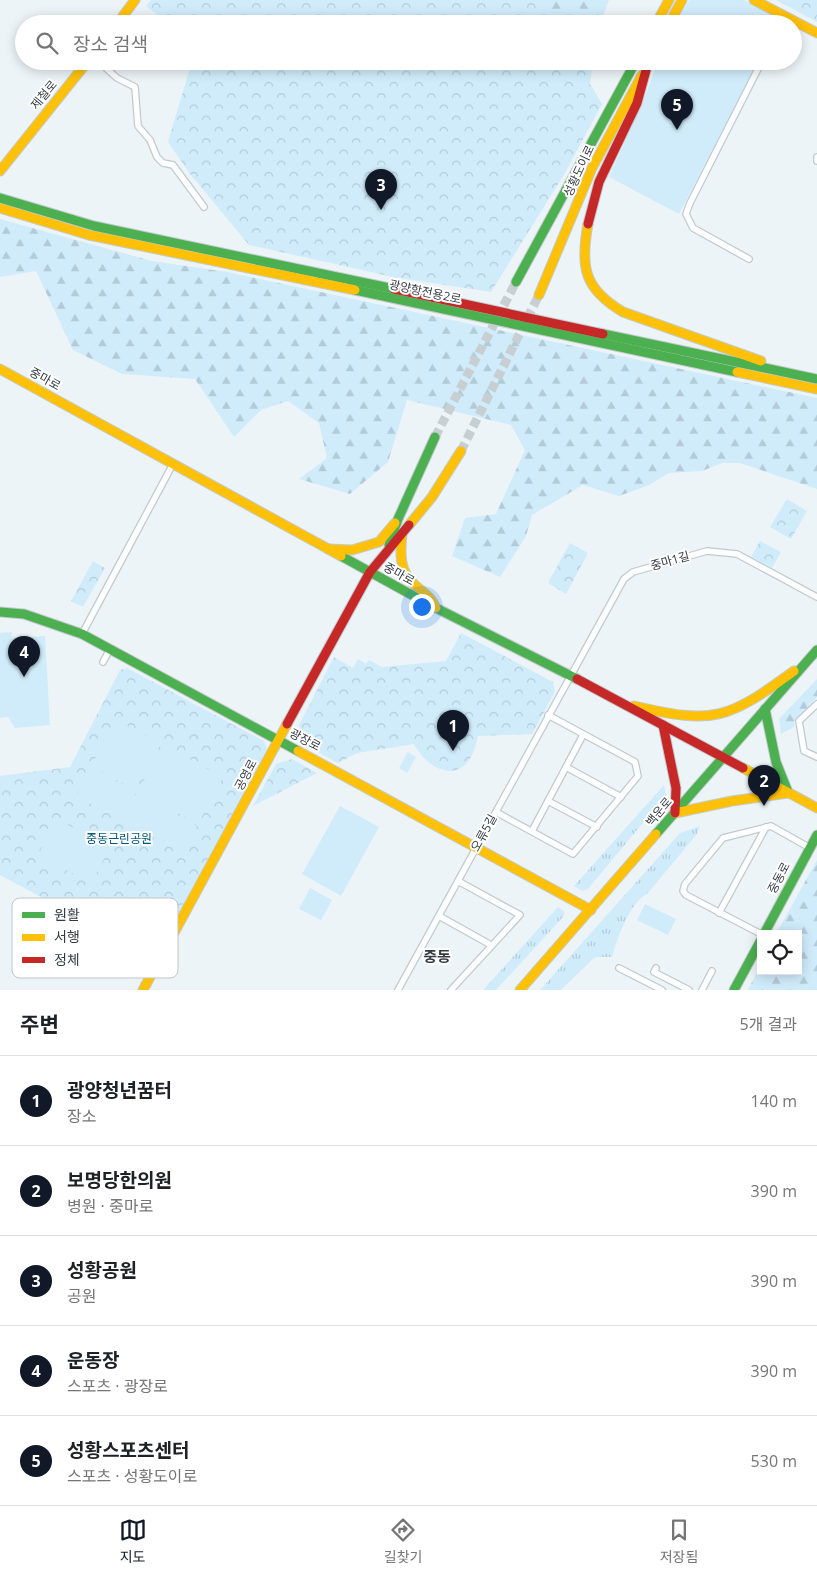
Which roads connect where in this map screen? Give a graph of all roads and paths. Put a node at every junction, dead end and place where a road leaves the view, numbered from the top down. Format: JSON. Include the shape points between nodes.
{"nodes":[{"id":1,"x":136,"y":0,"type":"edge"},
{"id":2,"x":669,"y":0,"type":"edge"},
{"id":3,"x":682,"y":0,"type":"edge"},
{"id":4,"x":754,"y":0,"type":"edge"},
{"id":5,"x":124,"y":15,"type":"edge"},
{"id":6,"x":661,"y":15,"type":"edge"},
{"id":7,"x":674,"y":15,"type":"edge"},
{"id":8,"x":776,"y":15,"type":"edge"},
{"id":9,"x":802,"y":27,"type":"edge"},
{"id":10,"x":817,"y":33,"type":"edge"},
{"id":11,"x":81,"y":70,"type":"edge"},
{"id":12,"x":108,"y":70,"type":"edge"},
{"id":13,"x":631,"y":70,"type":"edge"},
{"id":14,"x":645,"y":70,"type":"edge"},
{"id":15,"x":647,"y":70,"type":"edge"},
{"id":16,"x":757,"y":70,"type":"edge"},
{"id":17,"x":20,"y":144,"type":"junction"},
{"id":18,"x":817,"y":157,"type":"edge"},
{"id":19,"x":817,"y":161,"type":"edge"},
{"id":20,"x":0,"y":164,"type":"edge"},
{"id":21,"x":0,"y":171,"type":"edge"},
{"id":22,"x":0,"y":198,"type":"edge"},
{"id":23,"x":204,"y":207,"type":"dead end"},
{"id":24,"x":0,"y":208,"type":"edge"},
{"id":25,"x":749,"y":259,"type":"dead end"},
{"id":26,"x":516,"y":282,"type":"tunnel mouth"},
{"id":27,"x":540,"y":295,"type":"tunnel mouth"},
{"id":28,"x":0,"y":368,"type":"edge"},
{"id":29,"x":805,"y":376,"type":"junction"},
{"id":30,"x":817,"y":379,"type":"edge"},
{"id":31,"x":817,"y":389,"type":"edge"},
{"id":32,"x":434,"y":437,"type":"tunnel mouth"},
{"id":33,"x":461,"y":451,"type":"tunnel mouth"},
{"id":34,"x":173,"y":464,"type":"junction"},
{"id":35,"x":398,"y":519,"type":"junction"},
{"id":36,"x":402,"y":534,"type":"junction"},
{"id":37,"x":388,"y":548,"type":"junction"},
{"id":38,"x":327,"y":549,"type":"junction"},
{"id":39,"x":370,"y":572,"type":"junction"},
{"id":40,"x":817,"y":597,"type":"edge"},
{"id":41,"x":436,"y":608,"type":"junction"},
{"id":42,"x":0,"y":612,"type":"edge"},
{"id":43,"x":82,"y":634,"type":"junction"},
{"id":44,"x":110,"y":649,"type":"junction"},
{"id":45,"x":817,"y":650,"type":"edge"},
{"id":46,"x":808,"y":660,"type":"junction"},
{"id":47,"x":103,"y":662,"type":"dead end"},
{"id":48,"x":570,"y":675,"type":"junction"},
{"id":49,"x":622,"y":703,"type":"junction"},
{"id":50,"x":817,"y":704,"type":"edge"},
{"id":51,"x":765,"y":709,"type":"junction"},
{"id":52,"x":548,"y":715,"type":"junction"},
{"id":53,"x":663,"y":725,"type":"junction"},
{"id":54,"x":583,"y":734,"type":"junction"},
{"id":55,"x":279,"y":740,"type":"junction"},
{"id":56,"x":722,"y":757,"type":"junction"},
{"id":57,"x":817,"y":757,"type":"edge"},
{"id":58,"x":566,"y":767,"type":"junction"},
{"id":59,"x":788,"y":793,"type":"junction"},
{"id":60,"x":621,"y":797,"type":"junction"},
{"id":61,"x":548,"y":800,"type":"junction"},
{"id":62,"x":817,"y":808,"type":"edge"},
{"id":63,"x":496,"y":812,"type":"junction"},
{"id":64,"x":675,"y":813,"type":"junction"},
{"id":65,"x":597,"y":827,"type":"junction"},
{"id":66,"x":766,"y":828,"type":"junction"},
{"id":67,"x":532,"y":831,"type":"junction"},
{"id":68,"x":817,"y":835,"type":"edge"},
{"id":69,"x":476,"y":848,"type":"junction"},
{"id":70,"x":810,"y":848,"type":"junction"},
{"id":71,"x":458,"y":881,"type":"junction"},
{"id":72,"x":591,"y":910,"type":"junction"},
{"id":73,"x":719,"y":912,"type":"junction"},
{"id":74,"x":439,"y":916,"type":"junction"},
{"id":75,"x":178,"y":926,"type":"edge"},
{"id":76,"x":764,"y":930,"type":"edge"},
{"id":77,"x":757,"y":931,"type":"edge"},
{"id":78,"x":491,"y":945,"type":"junction"},
{"id":79,"x":757,"y":947,"type":"edge"},
{"id":80,"x":619,"y":968,"type":"dead end"},
{"id":81,"x":656,"y":968,"type":"dead end"},
{"id":82,"x":712,"y":971,"type":"dead end"},
{"id":83,"x":150,"y":978,"type":"edge"},
{"id":84,"x":400,"y":989,"type":"edge"},
{"id":85,"x":658,"y":989,"type":"edge"},
{"id":86,"x":143,"y":990,"type":"edge"},
{"id":87,"x":451,"y":990,"type":"edge"},
{"id":88,"x":520,"y":990,"type":"edge"},
{"id":89,"x":689,"y":990,"type":"edge"},
{"id":90,"x":702,"y":990,"type":"edge"},
{"id":91,"x":734,"y":990,"type":"edge"}],
"edges":[{"from":1,"to":5,"type":"main road"},
{"from":2,"to":6,"type":"main road"},
{"from":3,"to":7,"type":"main road"},
{"from":4,"to":8,"type":"main road"},
{"from":9,"to":10,"type":"main road"},
{"from":11,"to":17,"type":"main road","name":"제철로"},
{"from":12,"to":23,"type":"street","via":[[134,87],[138,126],[150,140],[157,157],[163,163],[173,165]]},
{"from":13,"to":26,"type":"main road","name":"성황도이로"},
{"from":14,"to":27,"type":"main road","name":"성황도이로","via":[[592,168]]},
{"from":15,"to":29,"type":"main road","via":[[637,102],[599,181],[593,203],[583,260],[590,285],[605,301],[623,312]]},
{"from":16,"to":25,"type":"street","via":[[686,214],[693,228]]},
{"from":17,"to":20,"type":"main road","name":"제철로"},
{"from":17,"to":21,"type":"main road","name":"제철로"},
{"from":18,"to":19,"type":"street"},
{"from":22,"to":29,"type":"main road","name":"광양항전용2로","via":[[94,226]]},
{"from":24,"to":31,"type":"main road","name":"광양항전용2로","via":[[89,235]]},
{"from":28,"to":34,"type":"main road","name":"중마로"},
{"from":29,"to":30,"type":"main road","name":"광양항전용2로"},
{"from":32,"to":35,"type":"main road"},
{"from":33,"to":36,"type":"main road","via":[[432,497]]},
{"from":34,"to":38,"type":"main road","name":"중마로"},
{"from":34,"to":43,"type":"street"},
{"from":35,"to":37,"type":"main road"},
{"from":35,"to":38,"type":"main road","via":[[380,542],[352,550]]},
{"from":36,"to":37,"type":"main road"},
{"from":36,"to":41,"type":"main road","via":[[402,567],[413,584],[430,595]]},
{"from":37,"to":39,"type":"main road"},
{"from":38,"to":39,"type":"main road","name":"중마로"},
{"from":39,"to":41,"type":"main road","name":"중마로"},
{"from":39,"to":55,"type":"main road","name":"공영로"},
{"from":40,"to":48,"type":"street","name":"중마1길","via":[[737,554],[723,551],[707,550],[633,572],[617,590]]},
{"from":41,"to":48,"type":"main road","name":"중마로"},
{"from":42,"to":43,"type":"main road","name":"광장로","via":[[24,614]]},
{"from":43,"to":44,"type":"main road","name":"광장로"},
{"from":44,"to":47,"type":"street"},
{"from":44,"to":55,"type":"main road","name":"광장로"},
{"from":45,"to":46,"type":"main road","name":"백운로"},
{"from":46,"to":49,"type":"main road","via":[[747,705],[712,718],[677,717]]},
{"from":46,"to":51,"type":"main road","name":"백운로"},
{"from":48,"to":49,"type":"main road","name":"중마로"},
{"from":48,"to":52,"type":"street","name":"오류5길"},
{"from":49,"to":53,"type":"main road","name":"중마로"},
{"from":50,"to":57,"type":"street","via":[[799,721],[804,751]]},
{"from":51,"to":56,"type":"main road","name":"백운로"},
{"from":51,"to":59,"type":"main road","via":[[774,758]]},
{"from":52,"to":54,"type":"street"},
{"from":52,"to":63,"type":"street","name":"오류5길"},
{"from":53,"to":56,"type":"main road","name":"중마로"},
{"from":53,"to":64,"type":"main road","via":[[676,788]]},
{"from":54,"to":58,"type":"street"},
{"from":54,"to":60,"type":"street","via":[[635,762],[638,776]]},
{"from":55,"to":69,"type":"main road","name":"광장로"},
{"from":55,"to":75,"type":"main road","name":"공영로"},
{"from":56,"to":59,"type":"main road","name":"중마로"},
{"from":56,"to":64,"type":"main road","name":"백운로"},
{"from":58,"to":60,"type":"street"},
{"from":58,"to":61,"type":"street"},
{"from":59,"to":62,"type":"main road","name":"중마로"},
{"from":59,"to":64,"type":"main road"},
{"from":60,"to":65,"type":"street"},
{"from":61,"to":65,"type":"street"},
{"from":61,"to":67,"type":"street"},
{"from":63,"to":67,"type":"street"},
{"from":63,"to":69,"type":"street","name":"오류5길"},
{"from":64,"to":72,"type":"main road","name":"백운로"},
{"from":65,"to":67,"type":"street","via":[[574,854]]},
{"from":66,"to":70,"type":"street","via":[[771,826]]},
{"from":66,"to":73,"type":"street"},
{"from":66,"to":73,"type":"street","via":[[724,838],[685,884],[683,891],[686,895]]},
{"from":68,"to":70,"type":"main road","name":"중동로"},
{"from":69,"to":71,"type":"street","name":"오류5길"},
{"from":69,"to":72,"type":"main road","name":"광장로"},
{"from":70,"to":76,"type":"main road","name":"중동로"},
{"from":71,"to":74,"type":"street","name":"오류5길"},
{"from":71,"to":78,"type":"street","via":[[520,915]]},
{"from":72,"to":88,"type":"main road","name":"백운로"},
{"from":73,"to":77,"type":"street"},
{"from":74,"to":78,"type":"street"},
{"from":74,"to":84,"type":"street","name":"오류5길"},
{"from":78,"to":87,"type":"street"},
{"from":79,"to":91,"type":"main road"},
{"from":80,"to":85,"type":"street"},
{"from":81,"to":89,"type":"street","via":[[654,972]]},
{"from":82,"to":90,"type":"street"},
{"from":83,"to":86,"type":"main road","name":"공영로"}]}
